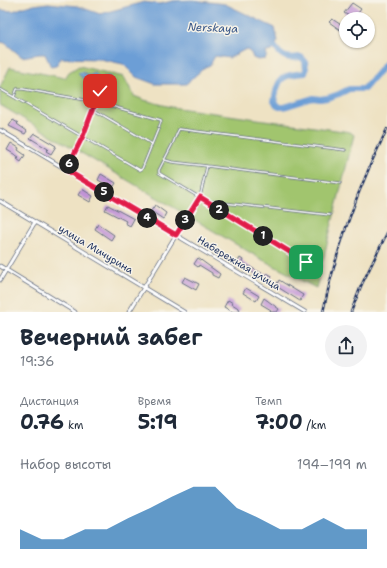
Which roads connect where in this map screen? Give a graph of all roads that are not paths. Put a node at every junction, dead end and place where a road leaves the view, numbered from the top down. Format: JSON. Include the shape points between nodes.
{"nodes":[{"id":1,"x":0,"y":89,"type":"edge"},
{"id":2,"x":100,"y":91,"type":"dead end"},
{"id":3,"x":14,"y":97,"type":"junction"},
{"id":4,"x":97,"y":102,"type":"junction"},
{"id":5,"x":94,"y":110,"type":"junction"},
{"id":6,"x":0,"y":130,"type":"edge"},
{"id":7,"x":83,"y":136,"type":"junction"},
{"id":8,"x":152,"y":144,"type":"junction"},
{"id":9,"x":345,"y":150,"type":"dead end"},
{"id":10,"x":165,"y":160,"type":"junction"},
{"id":11,"x":207,"y":166,"type":"junction"},
{"id":12,"x":66,"y":170,"type":"junction"},
{"id":13,"x":340,"y":183,"type":"dead end"},
{"id":14,"x":200,"y":197,"type":"junction"},
{"id":15,"x":205,"y":200,"type":"junction"},
{"id":16,"x":0,"y":201,"type":"edge"},
{"id":17,"x":330,"y":215,"type":"dead end"},
{"id":18,"x":35,"y":222,"type":"junction"},
{"id":19,"x":176,"y":235,"type":"junction"},
{"id":20,"x":0,"y":266,"type":"edge"},
{"id":21,"x":317,"y":268,"type":"dead end"},
{"id":22,"x":7,"y":270,"type":"junction"},
{"id":23,"x":0,"y":280,"type":"edge"},
{"id":24,"x":144,"y":287,"type":"junction"},
{"id":25,"x":76,"y":312,"type":"edge"},
{"id":26,"x":129,"y":312,"type":"edge"},
{"id":27,"x":184,"y":312,"type":"edge"},
{"id":28,"x":305,"y":312,"type":"edge"}],
"edges":[{"from":1,"to":3,"type":"lane"},
{"from":2,"to":4,"type":"lane"},
{"from":3,"to":4,"type":"lane","via":[[17,89],[23,89]]},
{"from":3,"to":7,"type":"lane"},
{"from":4,"to":5,"type":"lane"},
{"from":4,"to":8,"type":"lane","via":[[160,120]]},
{"from":5,"to":7,"type":"lane"},
{"from":5,"to":8,"type":"lane"},
{"from":6,"to":12,"type":"street","name":"Набережная улица"},
{"from":7,"to":8,"type":"lane","via":[[140,170]]},
{"from":7,"to":12,"type":"lane"},
{"from":9,"to":10,"type":"lane","via":[[179,129]]},
{"from":10,"to":11,"type":"lane"},
{"from":10,"to":14,"type":"lane","via":[[159,170],[160,173]]},
{"from":11,"to":13,"type":"lane"},
{"from":11,"to":14,"type":"lane"},
{"from":12,"to":19,"type":"street","name":"Набережная улица"},
{"from":14,"to":15,"type":"lane"},
{"from":14,"to":19,"type":"lane"},
{"from":15,"to":17,"type":"lane"},
{"from":15,"to":21,"type":"lane"},
{"from":16,"to":18,"type":"street","name":"улица Мичурина"},
{"from":18,"to":22,"type":"street"},
{"from":18,"to":24,"type":"street","name":"улица Мичурина"},
{"from":19,"to":24,"type":"street"},
{"from":19,"to":28,"type":"street","name":"Набережная улица"},
{"from":20,"to":22,"type":"street"},
{"from":22,"to":23,"type":"street"},
{"from":22,"to":25,"type":"street"},
{"from":24,"to":26,"type":"street"},
{"from":24,"to":27,"type":"street","name":"улица Мичурина"}]}
